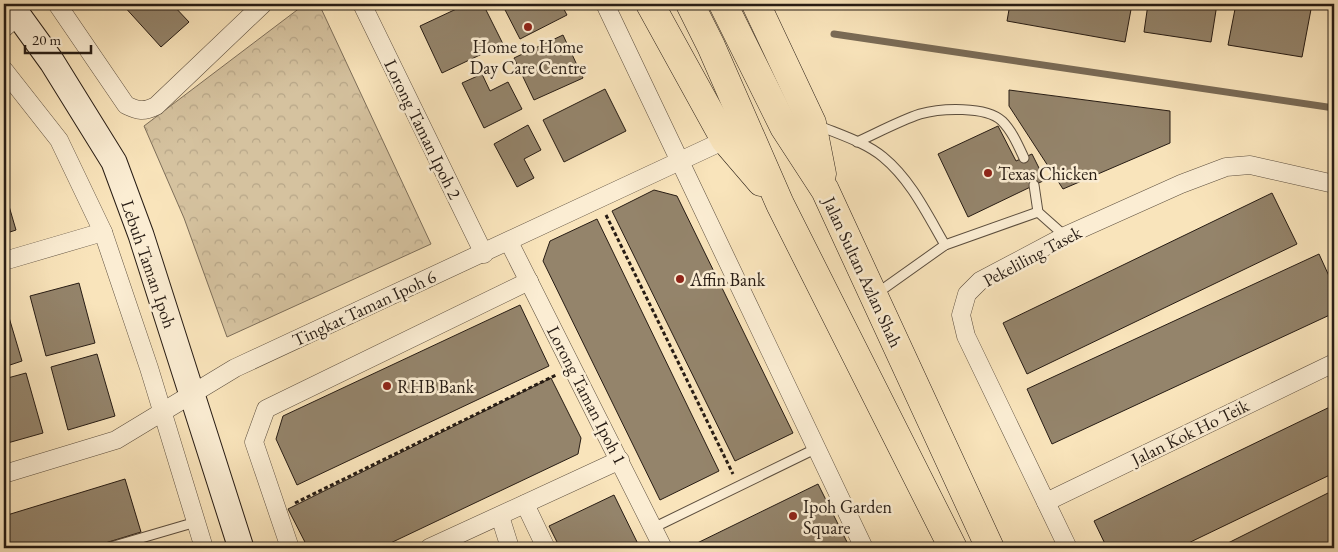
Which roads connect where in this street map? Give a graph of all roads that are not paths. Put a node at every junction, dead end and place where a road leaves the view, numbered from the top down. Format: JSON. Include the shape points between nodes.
{"nodes":[{"id":1,"x":57,"y":4,"type":"edge"},
{"id":2,"x":263,"y":4,"type":"edge"},
{"id":3,"x":362,"y":4,"type":"edge"},
{"id":4,"x":605,"y":4,"type":"edge"},
{"id":5,"x":650,"y":4,"type":"edge"},
{"id":6,"x":690,"y":4,"type":"edge"},
{"id":7,"x":723,"y":4,"type":"edge"},
{"id":8,"x":756,"y":4,"type":"edge"},
{"id":9,"x":10,"y":16,"type":"edge"},
{"id":10,"x":4,"y":70,"type":"edge"},
{"id":11,"x":812,"y":123,"type":"junction"},
{"id":12,"x":725,"y":140,"type":"junction"},
{"id":13,"x":857,"y":142,"type":"junction"},
{"id":14,"x":1024,"y":158,"type":"dead end"},
{"id":15,"x":681,"y":161,"type":"junction"},
{"id":16,"x":1334,"y":184,"type":"edge"},
{"id":17,"x":1034,"y":185,"type":"dead end"},
{"id":18,"x":825,"y":190,"type":"junction"},
{"id":19,"x":780,"y":204,"type":"junction"},
{"id":20,"x":1038,"y":212,"type":"junction"},
{"id":21,"x":103,"y":232,"type":"junction"},
{"id":22,"x":1065,"y":236,"type":"junction"},
{"id":23,"x":509,"y":242,"type":"junction"},
{"id":24,"x":945,"y":245,"type":"junction"},
{"id":25,"x":484,"y":254,"type":"junction"},
{"id":26,"x":4,"y":261,"type":"edge"},
{"id":27,"x":529,"y":281,"type":"junction"},
{"id":28,"x":874,"y":296,"type":"junction"},
{"id":29,"x":1334,"y":362,"type":"edge"},
{"id":30,"x":192,"y":395,"type":"junction"},
{"id":31,"x":163,"y":413,"type":"junction"},
{"id":32,"x":815,"y":449,"type":"junction"},
{"id":33,"x":620,"y":460,"type":"junction"},
{"id":34,"x":4,"y":474,"type":"edge"},
{"id":35,"x":1046,"y":502,"type":"junction"},
{"id":36,"x":525,"y":504,"type":"junction"},
{"id":37,"x":500,"y":516,"type":"junction"},
{"id":38,"x":196,"y":522,"type":"junction"},
{"id":39,"x":653,"y":528,"type":"junction"},
{"id":40,"x":122,"y":546,"type":"edge"},
{"id":41,"x":107,"y":548,"type":"edge"},
{"id":42,"x":204,"y":548,"type":"edge"},
{"id":43,"x":240,"y":548,"type":"edge"},
{"id":44,"x":290,"y":548,"type":"edge"},
{"id":45,"x":430,"y":548,"type":"edge"},
{"id":46,"x":510,"y":548,"type":"edge"},
{"id":47,"x":546,"y":548,"type":"edge"},
{"id":48,"x":663,"y":548,"type":"edge"},
{"id":49,"x":864,"y":548,"type":"edge"},
{"id":50,"x":953,"y":548,"type":"edge"},
{"id":51,"x":990,"y":548,"type":"edge"},
{"id":52,"x":1068,"y":548,"type":"edge"}],
"edges":[{"from":1,"to":2,"type":"street","via":[[126,105],[136,111],[156,106]]},
{"from":3,"to":25,"type":"street","name":"Lorong Taman Ipoh 2"},
{"from":4,"to":15,"type":"street"},
{"from":5,"to":12,"type":"main road"},
{"from":6,"to":19,"type":"main road"},
{"from":7,"to":18,"type":"main road","name":"Jalan Sultan Azlan Shah","via":[[784,127]]},
{"from":8,"to":11,"type":"main road"},
{"from":9,"to":30,"type":"main road","name":"Lebuh Taman Ipoh","via":[[52,62],[114,162]]},
{"from":10,"to":21,"type":"street","via":[[59,140]]},
{"from":11,"to":13,"type":"lane"},
{"from":11,"to":18,"type":"main road"},
{"from":12,"to":15,"type":"street","name":"Tingkat Taman Ipoh 6"},
{"from":12,"to":19,"type":"main road"},
{"from":13,"to":14,"type":"lane","via":[[921,114],[961,109],[986,112],[1002,121]]},
{"from":13,"to":24,"type":"lane","via":[[882,156],[905,178]]},
{"from":15,"to":23,"type":"street","name":"Tingkat Taman Ipoh 6"},
{"from":15,"to":32,"type":"street"},
{"from":16,"to":22,"type":"street","name":"Pekeliling Tasek","via":[[1250,165],[1226,167]]},
{"from":17,"to":20,"type":"lane"},
{"from":18,"to":28,"type":"main road","name":"Jalan Sultan Azlan Shah"},
{"from":19,"to":50,"type":"main road"},
{"from":20,"to":22,"type":"lane"},
{"from":20,"to":24,"type":"lane"},
{"from":21,"to":26,"type":"street"},
{"from":21,"to":31,"type":"street"},
{"from":22,"to":35,"type":"street","name":"Pekeliling Tasek","via":[[980,281],[967,294],[961,315],[966,336]]},
{"from":23,"to":25,"type":"street","name":"Tingkat Taman Ipoh 6"},
{"from":23,"to":27,"type":"street","name":"Lorong Taman Ipoh 1"},
{"from":24,"to":28,"type":"lane"},
{"from":25,"to":30,"type":"street","name":"Tingkat Taman Ipoh 6","via":[[235,368]]},
{"from":27,"to":33,"type":"street","name":"Lorong Taman Ipoh 1"},
{"from":27,"to":44,"type":"street","via":[[266,409],[254,442]]},
{"from":28,"to":51,"type":"main road","name":"Jalan Sultan Azlan Shah"},
{"from":29,"to":35,"type":"street","name":"Jalan Kok Ho Teik"},
{"from":30,"to":31,"type":"street","name":"Tingkat Taman Ipoh 6"},
{"from":30,"to":43,"type":"main road","name":"Lebuh Taman Ipoh"},
{"from":31,"to":34,"type":"street","name":"Tingkat Taman Ipoh 6","via":[[116,440]]},
{"from":31,"to":38,"type":"street"},
{"from":32,"to":39,"type":"lane"},
{"from":32,"to":49,"type":"street"},
{"from":33,"to":36,"type":"street"},
{"from":33,"to":39,"type":"street","name":"Lorong Taman Ipoh 1"},
{"from":35,"to":52,"type":"street","name":"Pekeliling Tasek"},
{"from":36,"to":37,"type":"street"},
{"from":36,"to":47,"type":"street"},
{"from":37,"to":45,"type":"street"},
{"from":37,"to":46,"type":"street"},
{"from":38,"to":40,"type":"lane"},
{"from":38,"to":42,"type":"street"},
{"from":39,"to":48,"type":"street","name":"Lorong Taman Ipoh 1"},
{"from":40,"to":41,"type":"lane"}]}
